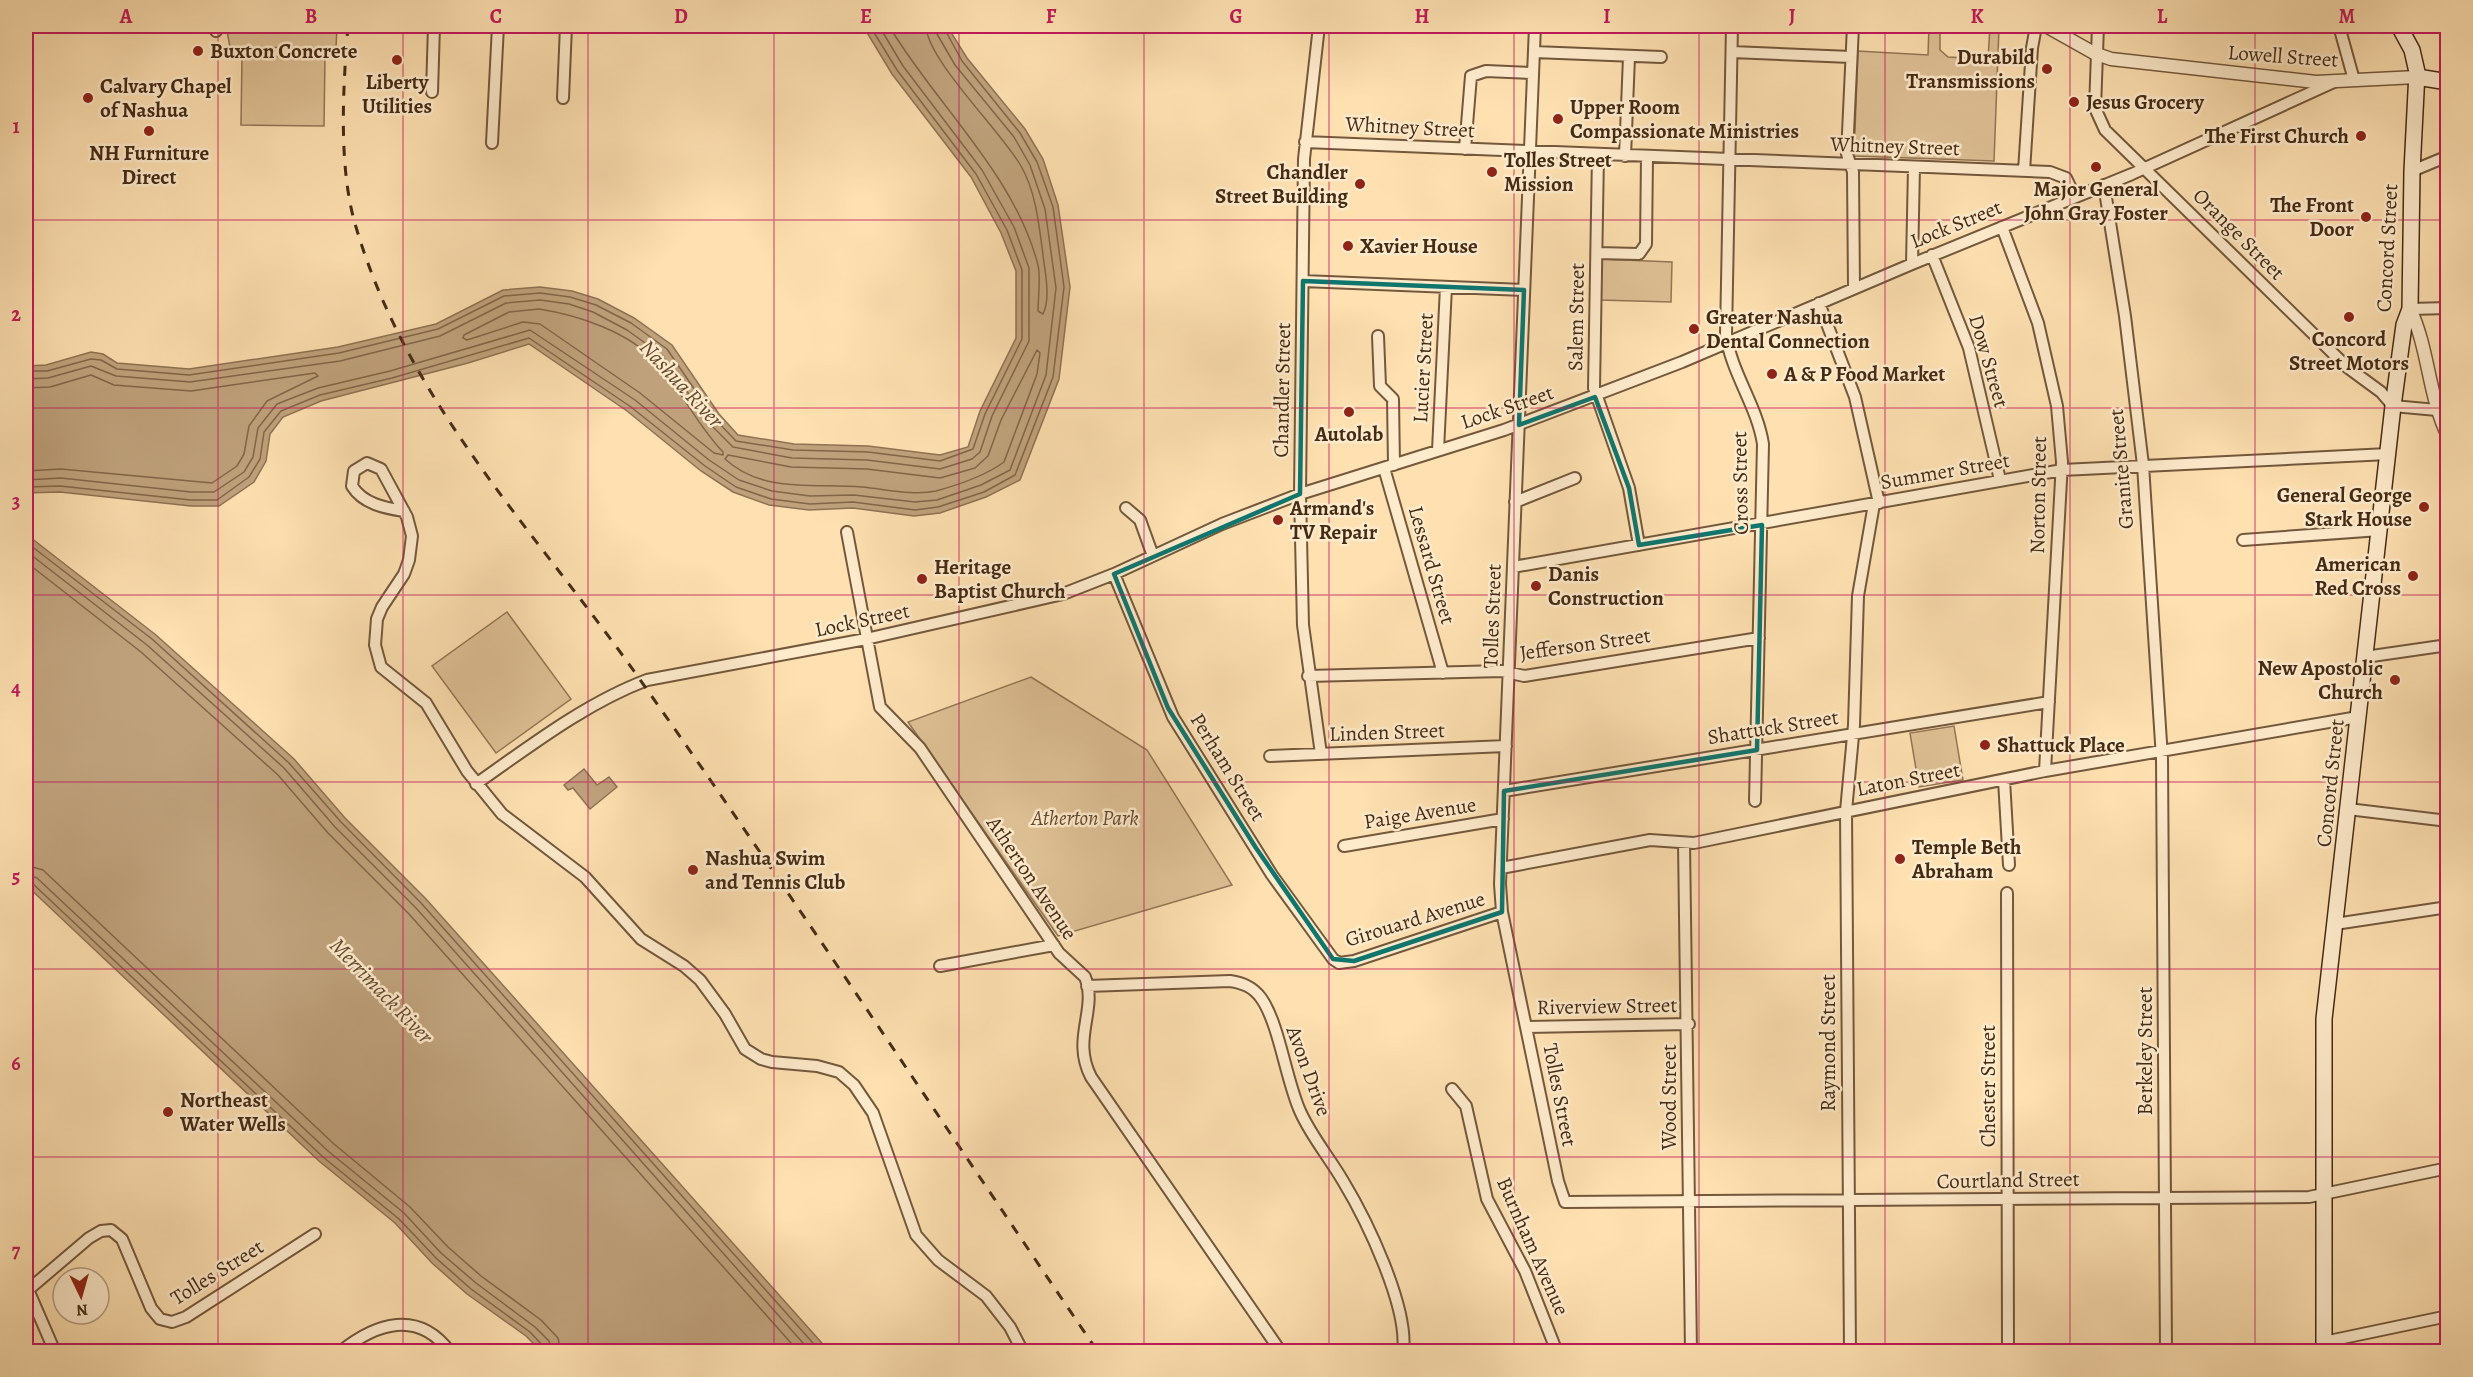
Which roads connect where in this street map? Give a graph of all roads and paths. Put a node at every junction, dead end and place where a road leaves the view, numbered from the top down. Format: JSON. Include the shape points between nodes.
{"nodes":[{"id":1,"x":434,"y":26,"type":"edge"},
{"id":2,"x":498,"y":26,"type":"edge"},
{"id":3,"x":566,"y":26,"type":"edge"},
{"id":4,"x":1319,"y":26,"type":"edge"},
{"id":5,"x":1535,"y":26,"type":"edge"},
{"id":6,"x":1732,"y":26,"type":"edge"},
{"id":7,"x":1853,"y":26,"type":"edge"},
{"id":8,"x":2037,"y":26,"type":"edge"},
{"id":9,"x":2046,"y":26,"type":"edge"},
{"id":10,"x":2098,"y":26,"type":"edge"},
{"id":11,"x":2339,"y":26,"type":"edge"},
{"id":12,"x":2399,"y":26,"type":"edge"},
{"id":13,"x":1534,"y":52,"type":"junction"},
{"id":14,"x":1732,"y":52,"type":"junction"},
{"id":15,"x":2097,"y":55,"type":"junction"},
{"id":16,"x":1629,"y":57,"type":"junction"},
{"id":17,"x":1661,"y":57,"type":"dead end"},
{"id":18,"x":1851,"y":57,"type":"junction"},
{"id":19,"x":1532,"y":73,"type":"junction"},
{"id":20,"x":2417,"y":77,"type":"junction"},
{"id":21,"x":2354,"y":80,"type":"junction"},
{"id":22,"x":2334,"y":82,"type":"junction"},
{"id":23,"x":2448,"y":82,"type":"edge"},
{"id":24,"x":432,"y":92,"type":"dead end"},
{"id":25,"x":563,"y":98,"type":"dead end"},
{"id":26,"x":1305,"y":142,"type":"junction"},
{"id":27,"x":492,"y":143,"type":"dead end"},
{"id":28,"x":1465,"y":149,"type":"junction"},
{"id":29,"x":1530,"y":153,"type":"junction"},
{"id":30,"x":1598,"y":155,"type":"junction"},
{"id":31,"x":1626,"y":156,"type":"junction"},
{"id":32,"x":2448,"y":156,"type":"edge"},
{"id":33,"x":1647,"y":157,"type":"junction"},
{"id":34,"x":1729,"y":159,"type":"junction"},
{"id":35,"x":1850,"y":164,"type":"junction"},
{"id":36,"x":1914,"y":166,"type":"junction"},
{"id":37,"x":2144,"y":169,"type":"junction"},
{"id":38,"x":2024,"y":171,"type":"junction"},
{"id":39,"x":2412,"y":171,"type":"junction"},
{"id":40,"x":2104,"y":185,"type":"junction"},
{"id":41,"x":2075,"y":197,"type":"junction"},
{"id":42,"x":2002,"y":227,"type":"junction"},
{"id":43,"x":1597,"y":253,"type":"junction"},
{"id":44,"x":1932,"y":255,"type":"junction"},
{"id":45,"x":1911,"y":264,"type":"junction"},
{"id":46,"x":1303,"y":281,"type":"junction"},
{"id":47,"x":1446,"y":287,"type":"junction"},
{"id":48,"x":1854,"y":288,"type":"junction"},
{"id":49,"x":1524,"y":290,"type":"junction"},
{"id":50,"x":1819,"y":303,"type":"junction"},
{"id":51,"x":2448,"y":308,"type":"edge"},
{"id":52,"x":2410,"y":309,"type":"junction"},
{"id":53,"x":1378,"y":336,"type":"dead end"},
{"id":54,"x":1727,"y":344,"type":"junction"},
{"id":55,"x":1595,"y":396,"type":"junction"},
{"id":56,"x":2393,"y":406,"type":"junction"},
{"id":57,"x":2437,"y":410,"type":"junction"},
{"id":58,"x":1519,"y":425,"type":"junction"},
{"id":59,"x":2448,"y":436,"type":"edge"},
{"id":60,"x":1438,"y":450,"type":"junction"},
{"id":61,"x":2388,"y":454,"type":"junction"},
{"id":62,"x":2142,"y":465,"type":"junction"},
{"id":63,"x":1389,"y":466,"type":"junction"},
{"id":64,"x":2062,"y":470,"type":"junction"},
{"id":65,"x":1575,"y":478,"type":"dead end"},
{"id":66,"x":2000,"y":480,"type":"junction"},
{"id":67,"x":1300,"y":494,"type":"junction"},
{"id":68,"x":1515,"y":502,"type":"junction"},
{"id":69,"x":1877,"y":503,"type":"junction"},
{"id":70,"x":1126,"y":508,"type":"dead end"},
{"id":71,"x":404,"y":511,"type":"junction"},
{"id":72,"x":1762,"y":525,"type":"junction"},
{"id":73,"x":2380,"y":530,"type":"junction"},
{"id":74,"x":847,"y":532,"type":"dead end"},
{"id":75,"x":2243,"y":540,"type":"dead end"},
{"id":76,"x":1639,"y":545,"type":"junction"},
{"id":77,"x":1153,"y":556,"type":"junction"},
{"id":78,"x":1513,"y":567,"type":"junction"},
{"id":79,"x":1114,"y":574,"type":"junction"},
{"id":80,"x":1759,"y":638,"type":"junction"},
{"id":81,"x":866,"y":639,"type":"junction"},
{"id":82,"x":2448,"y":645,"type":"edge"},
{"id":83,"x":2365,"y":657,"type":"junction"},
{"id":84,"x":1443,"y":672,"type":"junction"},
{"id":85,"x":1509,"y":673,"type":"junction"},
{"id":86,"x":1308,"y":676,"type":"junction"},
{"id":87,"x":2049,"y":702,"type":"junction"},
{"id":88,"x":2358,"y":717,"type":"junction"},
{"id":89,"x":1852,"y":734,"type":"junction"},
{"id":90,"x":1506,"y":746,"type":"junction"},
{"id":91,"x":1757,"y":750,"type":"junction"},
{"id":92,"x":2161,"y":750,"type":"junction"},
{"id":93,"x":1321,"y":754,"type":"junction"},
{"id":94,"x":1270,"y":756,"type":"dead end"},
{"id":95,"x":2045,"y":771,"type":"junction"},
{"id":96,"x":2004,"y":780,"type":"junction"},
{"id":97,"x":476,"y":784,"type":"junction"},
{"id":98,"x":1504,"y":791,"type":"junction"},
{"id":99,"x":1755,"y":801,"type":"dead end"},
{"id":100,"x":2348,"y":809,"type":"junction"},
{"id":101,"x":1846,"y":811,"type":"junction"},
{"id":102,"x":1503,"y":819,"type":"junction"},
{"id":103,"x":2448,"y":821,"type":"edge"},
{"id":104,"x":1684,"y":843,"type":"junction"},
{"id":105,"x":1344,"y":846,"type":"dead end"},
{"id":106,"x":2009,"y":865,"type":"dead end"},
{"id":107,"x":1501,"y":867,"type":"junction"},
{"id":108,"x":2007,"y":893,"type":"dead end"},
{"id":109,"x":2448,"y":907,"type":"edge"},
{"id":110,"x":1502,"y":912,"type":"junction"},
{"id":111,"x":2335,"y":924,"type":"junction"},
{"id":112,"x":1054,"y":945,"type":"junction"},
{"id":113,"x":1339,"y":963,"type":"joint"},
{"id":114,"x":940,"y":966,"type":"dead end"},
{"id":115,"x":1088,"y":986,"type":"junction"},
{"id":116,"x":1689,"y":1024,"type":"junction"},
{"id":117,"x":1527,"y":1027,"type":"junction"},
{"id":118,"x":1452,"y":1089,"type":"dead end"},
{"id":119,"x":2448,"y":1168,"type":"edge"},
{"id":120,"x":2324,"y":1195,"type":"junction"},
{"id":121,"x":2166,"y":1198,"type":"junction"},
{"id":122,"x":2007,"y":1200,"type":"junction"},
{"id":123,"x":1849,"y":1201,"type":"junction"},
{"id":124,"x":1565,"y":1202,"type":"joint"},
{"id":125,"x":1689,"y":1202,"type":"junction"},
{"id":126,"x":315,"y":1234,"type":"dead end"},
{"id":127,"x":27,"y":1288,"type":"edge"},
{"id":128,"x":2448,"y":1316,"type":"edge"},
{"id":129,"x":2324,"y":1347,"type":"edge"},
{"id":130,"x":55,"y":1352,"type":"edge"},
{"id":131,"x":340,"y":1352,"type":"edge"},
{"id":132,"x":450,"y":1352,"type":"edge"},
{"id":133,"x":1023,"y":1352,"type":"edge"},
{"id":134,"x":1281,"y":1352,"type":"edge"},
{"id":135,"x":1402,"y":1352,"type":"edge"},
{"id":136,"x":1557,"y":1352,"type":"edge"},
{"id":137,"x":1691,"y":1352,"type":"edge"},
{"id":138,"x":1850,"y":1352,"type":"edge"},
{"id":139,"x":2008,"y":1352,"type":"edge"},
{"id":140,"x":2166,"y":1352,"type":"edge"}],
"edges":[{"from":1,"to":24,"type":"street"},
{"from":2,"to":27,"type":"street"},
{"from":3,"to":25,"type":"street"},
{"from":4,"to":26,"type":"street","name":"Chandler Street"},
{"from":5,"to":13,"type":"street","name":"Tolles Street"},
{"from":6,"to":14,"type":"street","name":"Cross Street"},
{"from":7,"to":18,"type":"street"},
{"from":8,"to":38,"type":"street","via":[[2032,48]]},
{"from":9,"to":15,"type":"street","name":"Lowell Street"},
{"from":10,"to":15,"type":"street","name":"Orange Street"},
{"from":11,"to":21,"type":"street"},
{"from":12,"to":20,"type":"main road","name":"Concord Street","via":[[2414,56]]},
{"from":13,"to":16,"type":"street"},
{"from":13,"to":19,"type":"street","name":"Tolles Street"},
{"from":14,"to":18,"type":"street"},
{"from":14,"to":34,"type":"street","name":"Cross Street"},
{"from":15,"to":22,"type":"street","name":"Lowell Street","via":[[2287,80]]},
{"from":15,"to":37,"type":"street","name":"Orange Street","via":[[2095,101],[2099,119]]},
{"from":16,"to":17,"type":"street"},
{"from":16,"to":31,"type":"street"},
{"from":18,"to":35,"type":"street","via":[[1847,154]]},
{"from":19,"to":28,"type":"street","via":[[1486,71],[1471,76]]},
{"from":19,"to":29,"type":"street","name":"Tolles Street"},
{"from":20,"to":21,"type":"street","name":"Lowell Street"},
{"from":20,"to":23,"type":"main road"},
{"from":20,"to":39,"type":"main road","name":"Concord Street"},
{"from":21,"to":22,"type":"street","name":"Lowell Street"},
{"from":22,"to":37,"type":"street","name":"Lock Street"},
{"from":26,"to":28,"type":"street","name":"Whitney Street"},
{"from":26,"to":46,"type":"street","name":"Chandler Street"},
{"from":28,"to":29,"type":"street","name":"Whitney Street"},
{"from":29,"to":30,"type":"street","name":"Whitney Street"},
{"from":29,"to":49,"type":"street","name":"Tolles Street"},
{"from":30,"to":31,"type":"street","name":"Whitney Street"},
{"from":30,"to":43,"type":"street","name":"Salem Street"},
{"from":31,"to":33,"type":"street","name":"Whitney Street"},
{"from":32,"to":39,"type":"street"},
{"from":33,"to":34,"type":"street","name":"Whitney Street"},
{"from":33,"to":43,"type":"street","via":[[1646,244],[1639,254]]},
{"from":34,"to":35,"type":"street","name":"Whitney Street"},
{"from":34,"to":54,"type":"street","name":"Cross Street"},
{"from":35,"to":36,"type":"street","name":"Whitney Street"},
{"from":35,"to":48,"type":"street"},
{"from":36,"to":38,"type":"street","name":"Whitney Street"},
{"from":36,"to":45,"type":"street"},
{"from":37,"to":40,"type":"street","name":"Lock Street"},
{"from":37,"to":56,"type":"street","name":"Orange Street","via":[[2347,367]]},
{"from":38,"to":41,"type":"street","name":"Whitney Street","via":[[2061,174]]},
{"from":39,"to":52,"type":"main road","name":"Concord Street"},
{"from":40,"to":41,"type":"street","name":"Lock Street"},
{"from":40,"to":62,"type":"street","name":"Granite Street","via":[[2125,316]]},
{"from":41,"to":42,"type":"street","name":"Lock Street"},
{"from":42,"to":44,"type":"street","name":"Lock Street"},
{"from":42,"to":64,"type":"street","name":"Norton Street","via":[[2038,323],[2056,406]]},
{"from":43,"to":55,"type":"street","name":"Salem Street"},
{"from":44,"to":45,"type":"street","name":"Lock Street"},
{"from":44,"to":66,"type":"street","name":"Dow Street","via":[[1969,348]]},
{"from":45,"to":48,"type":"street","name":"Lock Street"},
{"from":46,"to":47,"type":"street"},
{"from":46,"to":67,"type":"street","name":"Chandler Street"},
{"from":47,"to":49,"type":"street"},
{"from":47,"to":60,"type":"street","name":"Lucier Street"},
{"from":48,"to":50,"type":"street","name":"Lock Street"},
{"from":49,"to":58,"type":"street","name":"Tolles Street"},
{"from":50,"to":54,"type":"street","name":"Lock Street"},
{"from":50,"to":69,"type":"street","via":[[1857,405]]},
{"from":51,"to":52,"type":"street"},
{"from":52,"to":56,"type":"main road","name":"Concord Street","via":[[2404,325]]},
{"from":52,"to":57,"type":"street","via":[[2421,331]]},
{"from":53,"to":63,"type":"street","name":"Lessard Street","via":[[1380,386],[1393,399]]},
{"from":54,"to":55,"type":"street","name":"Lock Street"},
{"from":54,"to":72,"type":"street","name":"Cross Street","via":[[1761,433]]},
{"from":55,"to":58,"type":"street","name":"Lock Street"},
{"from":55,"to":76,"type":"street","name":"Salem Street","via":[[1629,488]]},
{"from":56,"to":57,"type":"street"},
{"from":56,"to":61,"type":"main road","name":"Concord Street"},
{"from":57,"to":59,"type":"street"},
{"from":58,"to":60,"type":"street","name":"Lock Street"},
{"from":58,"to":68,"type":"street","name":"Tolles Street"},
{"from":60,"to":63,"type":"street","name":"Lock Street"},
{"from":61,"to":62,"type":"street","name":"Summer Street"},
{"from":61,"to":73,"type":"main road","name":"Concord Street"},
{"from":62,"to":64,"type":"street","name":"Summer Street"},
{"from":62,"to":92,"type":"street","name":"Granite Street"},
{"from":63,"to":67,"type":"street","name":"Lock Street"},
{"from":63,"to":84,"type":"street","name":"Lessard Street"},
{"from":64,"to":66,"type":"street","name":"Summer Street"},
{"from":64,"to":87,"type":"street","name":"Norton Street"},
{"from":65,"to":68,"type":"street"},
{"from":66,"to":69,"type":"street","name":"Summer Street"},
{"from":67,"to":77,"type":"street","name":"Lock Street"},
{"from":67,"to":86,"type":"street","name":"Chandler Street"},
{"from":68,"to":78,"type":"street","name":"Tolles Street"},
{"from":69,"to":72,"type":"street","name":"Summer Street"},
{"from":69,"to":89,"type":"street","name":"Raymond Street","via":[[1858,596]]},
{"from":70,"to":77,"type":"street","via":[[1140,520]]},
{"from":71,"to":71,"type":"street","via":[[377,465],[367,463],[354,471],[352,486],[360,495],[385,508]]},
{"from":71,"to":97,"type":"street","via":[[411,526],[412,546],[404,574],[377,619],[378,658],[387,675],[416,692],[426,703]]},
{"from":72,"to":76,"type":"street","name":"Summer Street"},
{"from":72,"to":80,"type":"street","name":"Cross Street"},
{"from":73,"to":75,"type":"street"},
{"from":73,"to":83,"type":"main road","name":"Concord Street"},
{"from":74,"to":81,"type":"street","name":"Atherton Avenue"},
{"from":76,"to":78,"type":"street","name":"Summer Street"},
{"from":77,"to":79,"type":"street","name":"Lock Street"},
{"from":78,"to":85,"type":"street","name":"Tolles Street"},
{"from":79,"to":81,"type":"street","name":"Lock Street","via":[[1063,594]]},
{"from":79,"to":113,"type":"street","name":"Perham Street","via":[[1173,717],[1272,875],[1326,951]]},
{"from":80,"to":85,"type":"street","name":"Jefferson Street","via":[[1524,676]]},
{"from":80,"to":91,"type":"street","name":"Cross Street"},
{"from":81,"to":97,"type":"street","name":"Lock Street","via":[[647,680],[588,709]]},
{"from":81,"to":112,"type":"street","name":"Atherton Avenue","via":[[881,710],[907,731],[920,748]]},
{"from":82,"to":83,"type":"street"},
{"from":83,"to":88,"type":"main road","name":"Concord Street"},
{"from":84,"to":85,"type":"street","name":"Jefferson Street"},
{"from":84,"to":86,"type":"street","name":"Jefferson Street"},
{"from":85,"to":90,"type":"street","name":"Tolles Street"},
{"from":86,"to":93,"type":"street","name":"Chandler Street"},
{"from":87,"to":89,"type":"street","name":"Shattuck Street"},
{"from":87,"to":95,"type":"street","name":"Norton Street"},
{"from":88,"to":92,"type":"street","name":"Laton Street"},
{"from":88,"to":100,"type":"main road","name":"Concord Street"},
{"from":89,"to":91,"type":"street","name":"Shattuck Street"},
{"from":89,"to":101,"type":"street","name":"Raymond Street"},
{"from":90,"to":93,"type":"street","name":"Linden Street"},
{"from":90,"to":98,"type":"street","name":"Tolles Street"},
{"from":91,"to":98,"type":"street","name":"Shattuck Street"},
{"from":91,"to":99,"type":"street","name":"Cross Street"},
{"from":92,"to":95,"type":"street","name":"Laton Street"},
{"from":92,"to":121,"type":"street","name":"Berkeley Street"},
{"from":93,"to":94,"type":"street","name":"Linden Street"},
{"from":95,"to":96,"type":"street","name":"Laton Street"},
{"from":96,"to":101,"type":"street","name":"Laton Street"},
{"from":96,"to":106,"type":"street"},
{"from":97,"to":133,"type":"street","via":[[519,830],[585,877],[641,939],[700,980],[751,1054],[778,1064],[829,1068],[854,1085],[881,1133],[916,1235],[938,1260],[986,1296]]},
{"from":98,"to":102,"type":"street","name":"Tolles Street"},
{"from":100,"to":103,"type":"street"},
{"from":100,"to":111,"type":"main road","name":"Concord Street"},
{"from":101,"to":104,"type":"street","name":"Laton Street"},
{"from":101,"to":123,"type":"street","name":"Raymond Street"},
{"from":102,"to":105,"type":"street","name":"Paige Avenue"},
{"from":102,"to":107,"type":"street","name":"Tolles Street"},
{"from":104,"to":107,"type":"street","name":"Laton Street","via":[[1650,840]]},
{"from":104,"to":116,"type":"street","name":"Wood Street"},
{"from":107,"to":110,"type":"street","name":"Tolles Street"},
{"from":108,"to":122,"type":"street","name":"Chester Street"},
{"from":109,"to":111,"type":"street"},
{"from":110,"to":113,"type":"street","name":"Girouard Avenue"},
{"from":110,"to":117,"type":"street","name":"Tolles Street"},
{"from":111,"to":120,"type":"main road","name":"Concord Street","via":[[2323,1042]]},
{"from":112,"to":114,"type":"street"},
{"from":112,"to":115,"type":"street","name":"Atherton Avenue","via":[[1081,972]]},
{"from":115,"to":134,"type":"street","via":[[1082,1047],[1091,1077]]},
{"from":115,"to":135,"type":"street","name":"Avon Drive","via":[[1230,981],[1246,985],[1257,994],[1268,1011],[1301,1112],[1346,1185],[1375,1245],[1399,1309]]},
{"from":116,"to":117,"type":"street","name":"Riverview Street"},
{"from":116,"to":125,"type":"street","name":"Wood Street"},
{"from":117,"to":124,"type":"street","name":"Tolles Street"},
{"from":118,"to":136,"type":"street","name":"Burnham Avenue","via":[[1466,1106],[1487,1199],[1525,1271]]},
{"from":119,"to":120,"type":"street","name":"Courtland Street"},
{"from":120,"to":121,"type":"street","name":"Courtland Street"},
{"from":120,"to":129,"type":"main road","name":"Concord Street"},
{"from":121,"to":122,"type":"street","name":"Courtland Street"},
{"from":121,"to":140,"type":"street","name":"Berkeley Street"},
{"from":122,"to":123,"type":"street","name":"Courtland Street"},
{"from":122,"to":139,"type":"street","name":"Chester Street"},
{"from":123,"to":125,"type":"street","name":"Courtland Street"},
{"from":123,"to":138,"type":"street","name":"Raymond Street"},
{"from":124,"to":125,"type":"street","name":"Courtland Street"},
{"from":125,"to":137,"type":"street","name":"Wood Street"},
{"from":126,"to":127,"type":"street","name":"Tolles Street","via":[[186,1317],[172,1322],[160,1319],[151,1308],[122,1239],[111,1230],[89,1238]]},
{"from":127,"to":130,"type":"street"},
{"from":128,"to":129,"type":"street"},
{"from":131,"to":132,"type":"street","via":[[369,1331],[396,1324],[422,1328],[436,1336]]}]}
